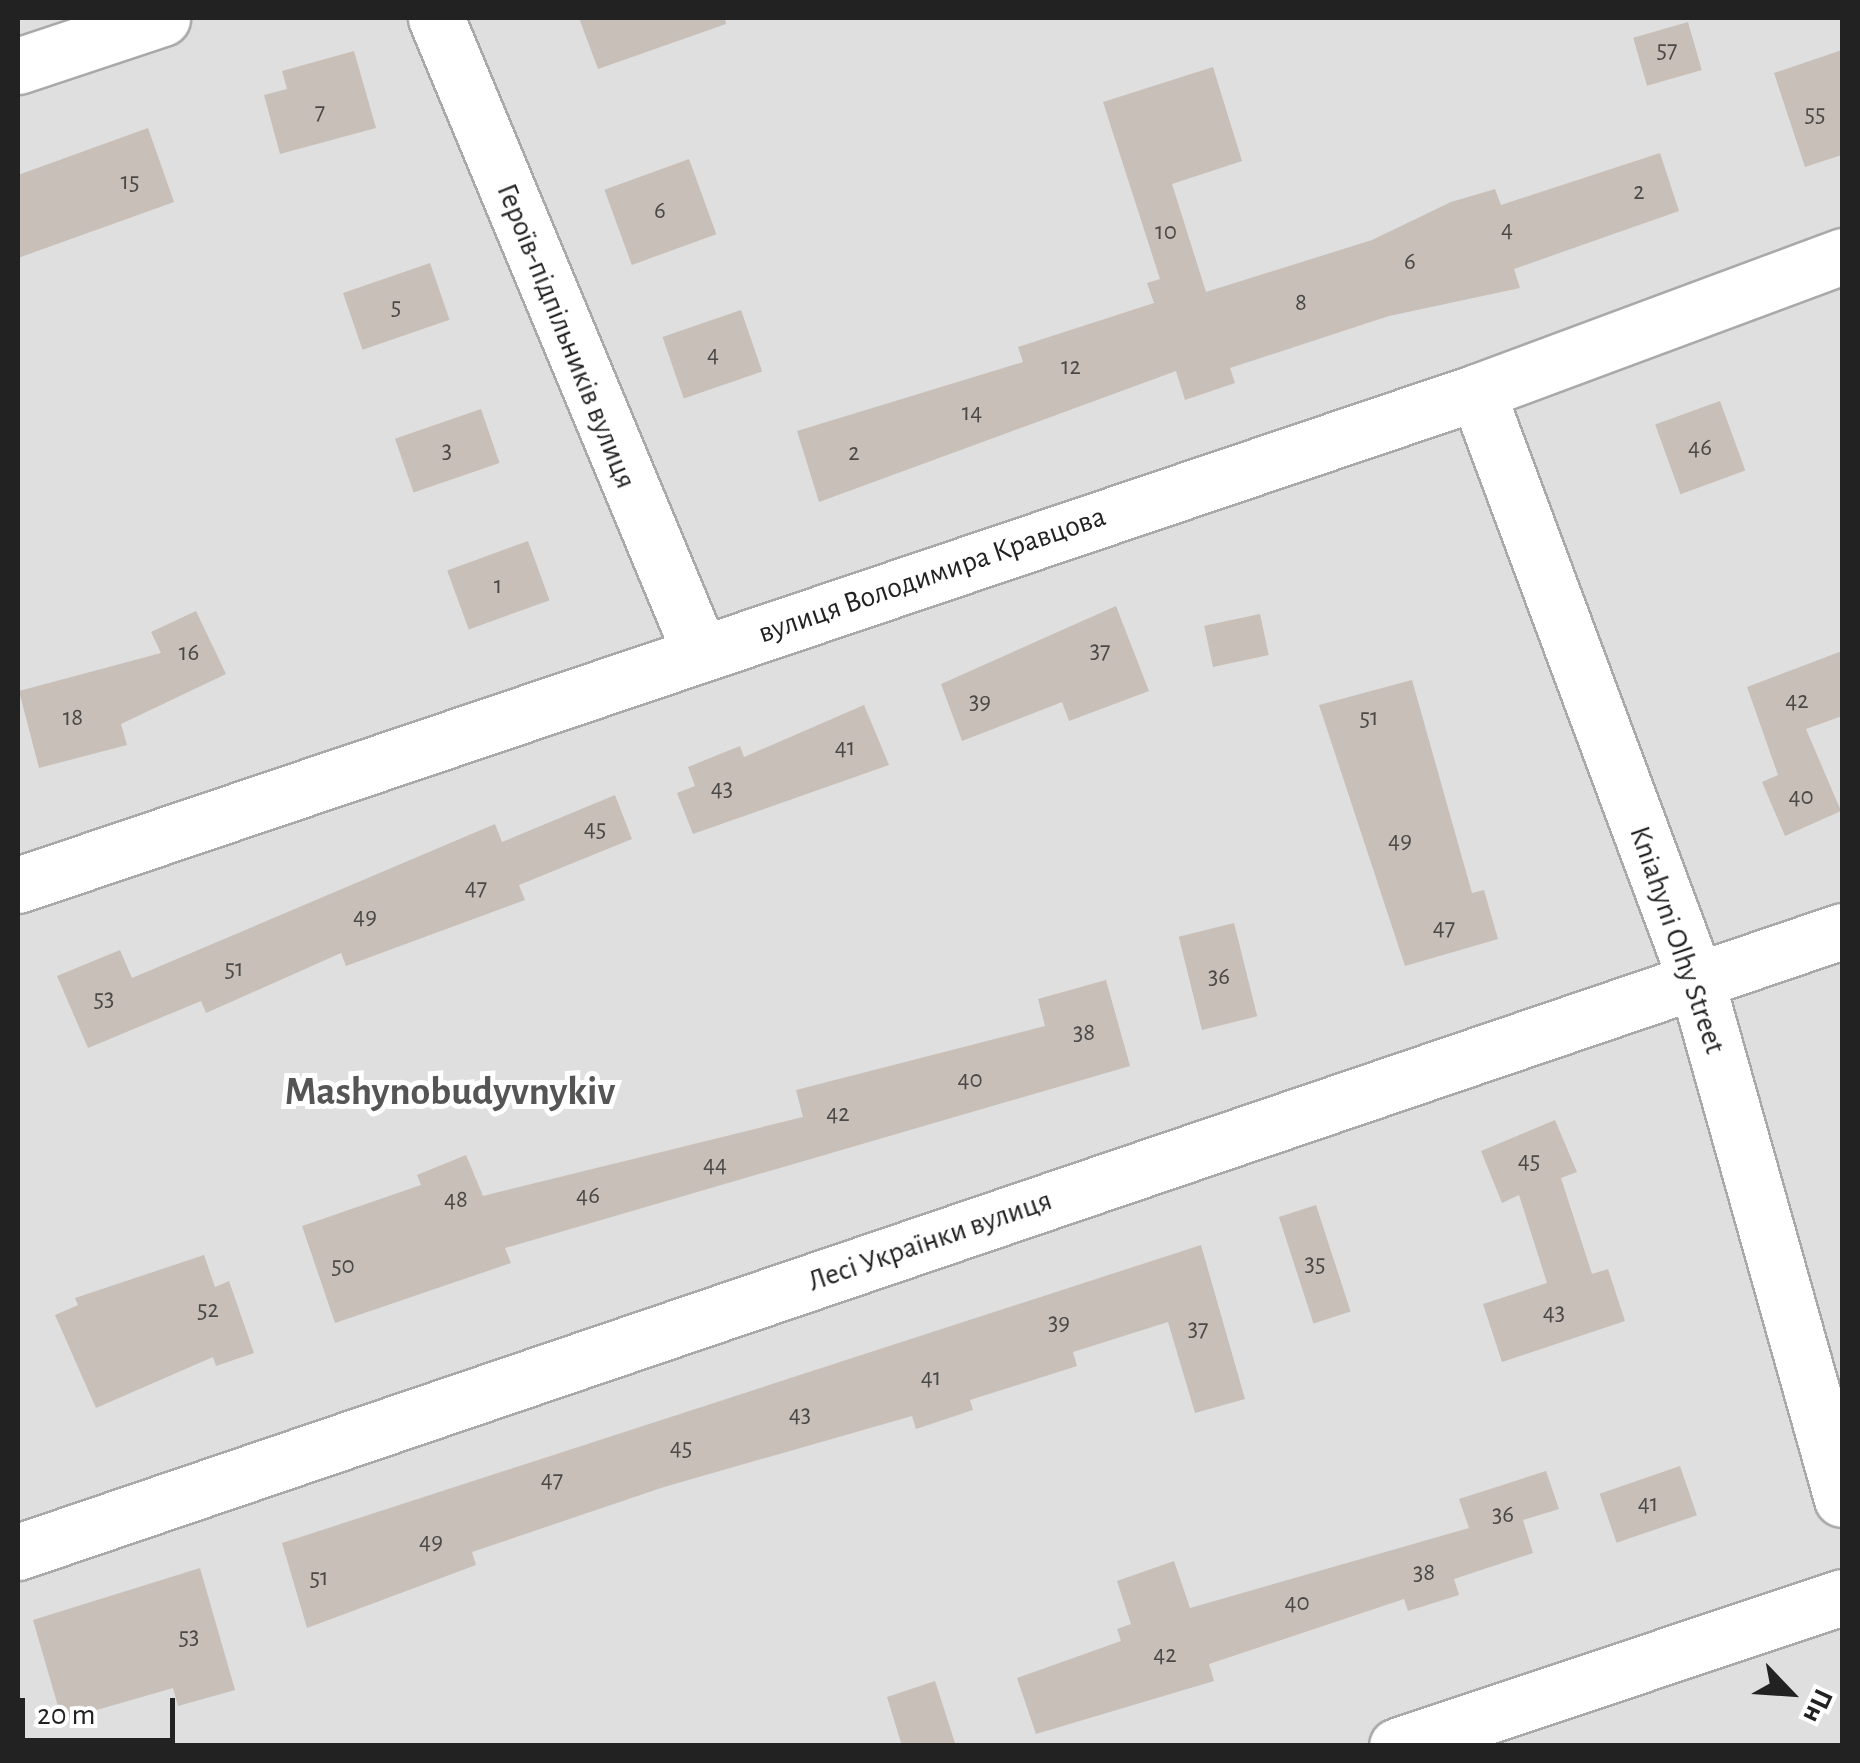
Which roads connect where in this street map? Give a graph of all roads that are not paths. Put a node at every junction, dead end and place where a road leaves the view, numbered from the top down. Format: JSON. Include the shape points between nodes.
{"nodes":[{"id":1,"x":162,"y":18,"type":"edge"},
{"id":2,"x":436,"y":18,"type":"edge"},
{"id":3,"x":18,"y":66,"type":"edge"},
{"id":4,"x":1842,"y":256,"type":"edge"},
{"id":5,"x":1478,"y":392,"type":"junction"},
{"id":6,"x":700,"y":652,"type":"junction"},
{"id":7,"x":18,"y":885,"type":"edge"},
{"id":8,"x":1842,"y":931,"type":"edge"},
{"id":9,"x":1696,"y":980,"type":"junction"},
{"id":10,"x":1842,"y":1498,"type":"edge"},
{"id":11,"x":18,"y":1552,"type":"edge"},
{"id":12,"x":1842,"y":1598,"type":"edge"},
{"id":13,"x":1398,"y":1746,"type":"edge"}],
"edges":[{"from":1,"to":3,"type":"street"},
{"from":2,"to":6,"type":"street","name":"Героїв-підпільників вулиця"},
{"from":4,"to":5,"type":"street","name":"вулиця Володимира Кравцова"},
{"from":5,"to":6,"type":"street","name":"вулиця Володимира Кравцова"},
{"from":5,"to":9,"type":"street","name":"Kniahyni Olhy Street"},
{"from":6,"to":7,"type":"street","name":"вулиця Володимира Кравцова"},
{"from":8,"to":9,"type":"street","name":"Лесі Українки вулиця"},
{"from":9,"to":10,"type":"street","name":"Kniahyni Olhy Street"},
{"from":9,"to":11,"type":"street","name":"Лесі Українки вулиця"},
{"from":12,"to":13,"type":"street"}]}
